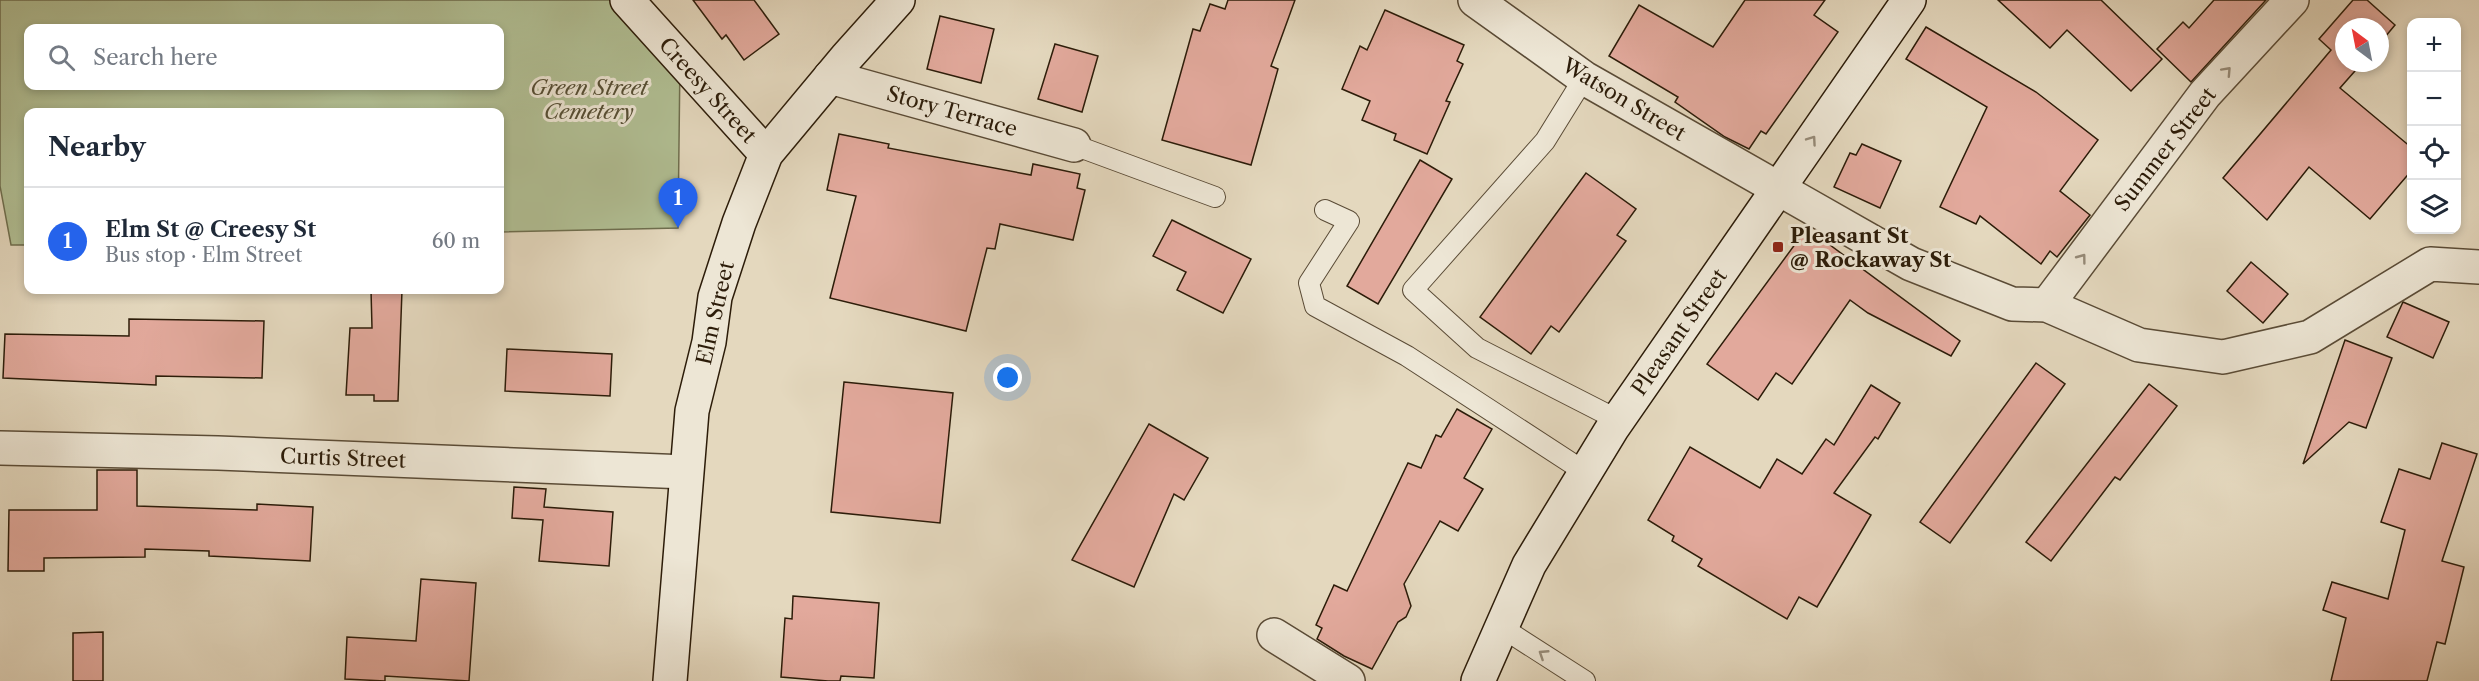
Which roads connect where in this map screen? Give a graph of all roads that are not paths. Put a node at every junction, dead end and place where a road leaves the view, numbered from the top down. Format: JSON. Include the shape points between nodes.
{"nodes":[{"id":1,"x":627,"y":0,"type":"edge"},
{"id":2,"x":898,"y":0,"type":"edge"},
{"id":3,"x":1475,"y":0,"type":"edge"},
{"id":4,"x":1909,"y":0,"type":"edge"},
{"id":5,"x":2292,"y":0,"type":"edge"},
{"id":6,"x":830,"y":77,"type":"junction"},
{"id":7,"x":1584,"y":78,"type":"junction"},
{"id":8,"x":1074,"y":145,"type":"joint"},
{"id":9,"x":766,"y":154,"type":"junction"},
{"id":10,"x":1779,"y":189,"type":"junction"},
{"id":11,"x":1215,"y":196,"type":"dead end"},
{"id":12,"x":1325,"y":210,"type":"dead end"},
{"id":13,"x":2479,"y":267,"type":"edge"},
{"id":14,"x":2047,"y":305,"type":"junction"},
{"id":15,"x":1618,"y":420,"type":"junction"},
{"id":16,"x":0,"y":448,"type":"edge"},
{"id":17,"x":686,"y":472,"type":"junction"},
{"id":18,"x":1585,"y":472,"type":"junction"},
{"id":19,"x":1502,"y":627,"type":"junction"},
{"id":20,"x":1274,"y":635,"type":"dead end"},
{"id":21,"x":670,"y":681,"type":"edge"},
{"id":22,"x":1348,"y":681,"type":"edge"},
{"id":23,"x":1478,"y":681,"type":"edge"},
{"id":24,"x":1585,"y":681,"type":"edge"}],
"edges":[{"from":1,"to":9,"type":"street","name":"Creesy Street"},
{"from":2,"to":6,"type":"street","name":"Elm Street"},
{"from":3,"to":7,"type":"street","name":"Watson Street"},
{"from":10,"to":4,"type":"street","name":"Pleasant Street","one_way":true},
{"from":14,"to":5,"type":"street","name":"Summer Street","one_way":true,"via":[[2205,94]]},
{"from":6,"to":8,"type":"street","name":"Story Terrace"},
{"from":6,"to":9,"type":"street","name":"Elm Street"},
{"from":7,"to":10,"type":"street","name":"Watson Street"},
{"from":7,"to":15,"type":"lane","via":[[1545,141],[1413,290],[1477,348]]},
{"from":8,"to":11,"type":"lane"},
{"from":9,"to":17,"type":"street","name":"Elm Street","via":[[738,223],[715,297],[709,342],[692,411]]},
{"from":10,"to":14,"type":"street","name":"Watson Street","via":[[1911,264],[2012,304]]},
{"from":10,"to":15,"type":"street","name":"Pleasant Street"},
{"from":12,"to":18,"type":"lane","via":[[1349,221],[1309,283],[1315,306],[1407,356]]},
{"from":13,"to":14,"type":"street","via":[[2430,264],[2310,337],[2223,357],[2139,345]]},
{"from":15,"to":18,"type":"street","name":"Pleasant Street"},
{"from":16,"to":17,"type":"street","name":"Curtis Street"},
{"from":17,"to":21,"type":"street","name":"Elm Street"},
{"from":18,"to":19,"type":"street","name":"Pleasant Street","via":[[1528,564]]},
{"from":19,"to":23,"type":"street","name":"Pleasant Street"},
{"from":24,"to":19,"type":"lane","one_way":true},
{"from":20,"to":22,"type":"street"}]}
